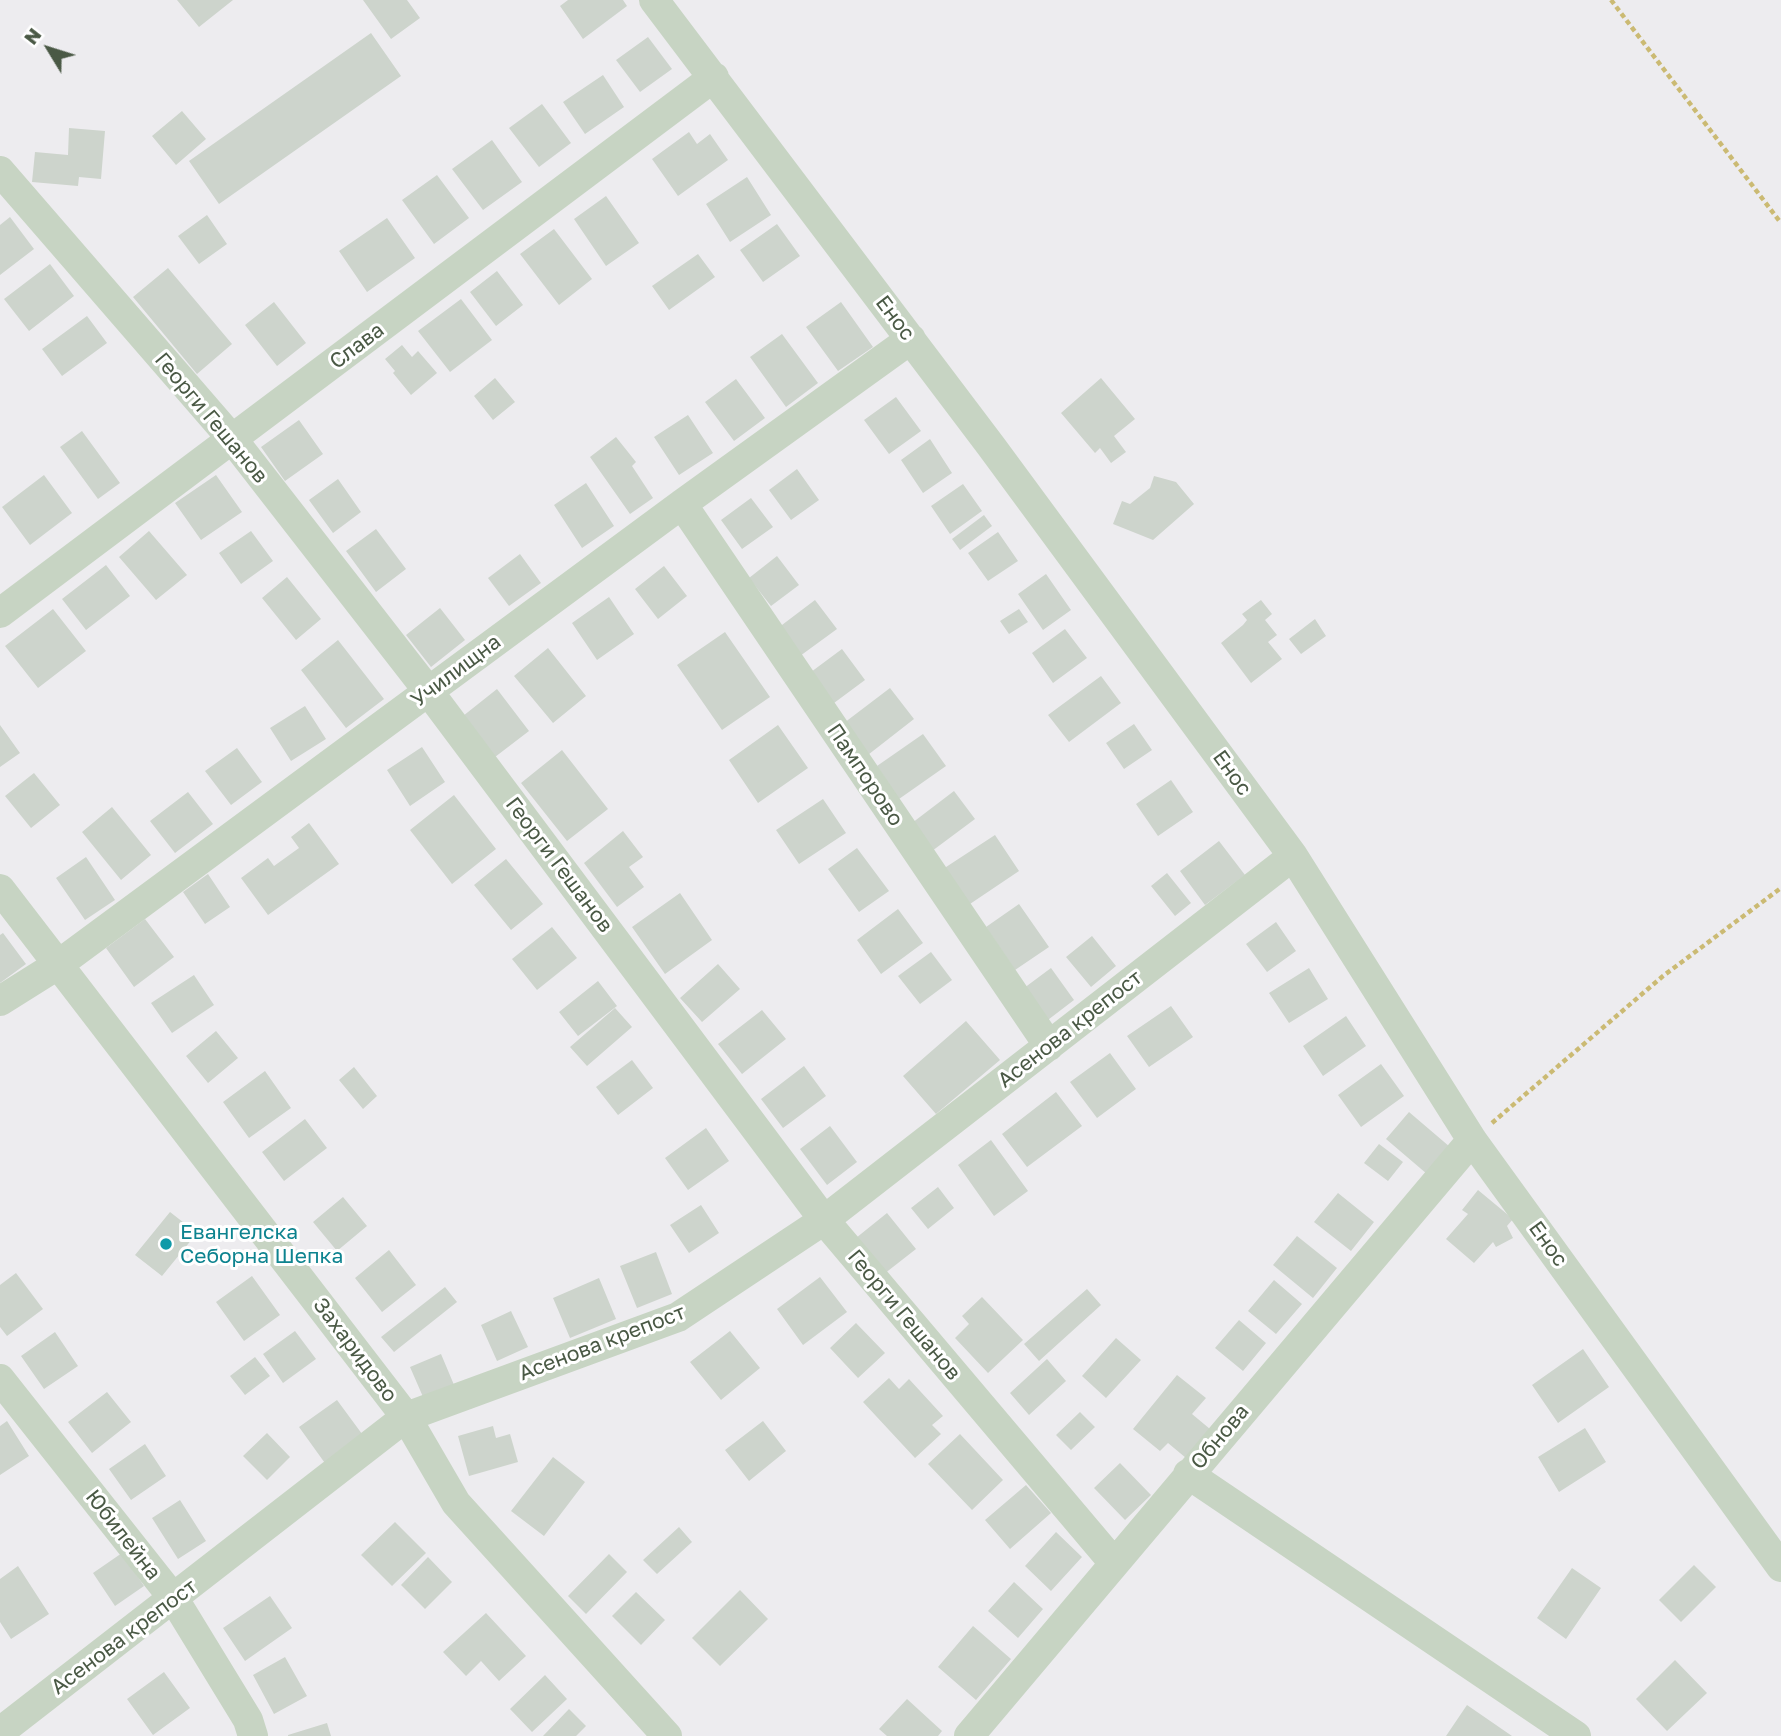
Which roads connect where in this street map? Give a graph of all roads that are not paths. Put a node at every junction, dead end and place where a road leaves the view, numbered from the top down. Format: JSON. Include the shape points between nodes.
{"nodes":[{"id":1,"x":654,"y":0,"type":"edge"},
{"id":2,"x":713,"y":77,"type":"junction"},
{"id":3,"x":0,"y":171,"type":"edge"},
{"id":4,"x":911,"y":339,"type":"junction"},
{"id":5,"x":233,"y":440,"type":"junction"},
{"id":6,"x":682,"y":504,"type":"junction"},
{"id":7,"x":0,"y":613,"type":"edge"},
{"id":8,"x":429,"y":692,"type":"junction"},
{"id":9,"x":1293,"y":856,"type":"junction"},
{"id":10,"x":0,"y":889,"type":"edge"},
{"id":11,"x":59,"y":964,"type":"junction"},
{"id":12,"x":0,"y":1002,"type":"edge"},
{"id":13,"x":1049,"y":1046,"type":"junction"},
{"id":14,"x":1472,"y":1140,"type":"junction"},
{"id":15,"x":824,"y":1220,"type":"junction"},
{"id":16,"x":0,"y":1379,"type":"edge"},
{"id":17,"x":406,"y":1418,"type":"junction"},
{"id":18,"x":1188,"y":1474,"type":"junction"},
{"id":19,"x":1114,"y":1563,"type":"junction"},
{"id":20,"x":1781,"y":1567,"type":"edge"},
{"id":21,"x":174,"y":1600,"type":"junction"},
{"id":22,"x":0,"y":1732,"type":"edge"},
{"id":23,"x":253,"y":1736,"type":"edge"},
{"id":24,"x":667,"y":1736,"type":"edge"},
{"id":25,"x":969,"y":1736,"type":"edge"},
{"id":26,"x":1576,"y":1736,"type":"edge"}],
"edges":[{"from":1,"to":2,"type":"street","name":"Енос"},
{"from":2,"to":4,"type":"street","name":"Енос"},
{"from":2,"to":5,"type":"street","name":"Слава"},
{"from":3,"to":5,"type":"street","name":"Георги Гешанов"},
{"from":4,"to":6,"type":"street","name":"Училищна"},
{"from":4,"to":9,"type":"street","name":"Енос"},
{"from":5,"to":7,"type":"street","name":"Слава"},
{"from":5,"to":8,"type":"street","name":"Георги Гешанов"},
{"from":6,"to":8,"type":"street","name":"Училищна"},
{"from":6,"to":13,"type":"street","name":"Пампорово"},
{"from":8,"to":11,"type":"street","name":"Училищна"},
{"from":8,"to":15,"type":"street","name":"Георги Гешанов"},
{"from":9,"to":13,"type":"street","name":"Асенова крепост"},
{"from":9,"to":14,"type":"street","name":"Енос"},
{"from":10,"to":11,"type":"street","name":"Захаридово"},
{"from":11,"to":12,"type":"street","name":"Училищна"},
{"from":11,"to":17,"type":"street","name":"Захаридово"},
{"from":13,"to":15,"type":"street","name":"Асенова крепост"},
{"from":14,"to":18,"type":"street","name":"Обнова"},
{"from":14,"to":20,"type":"street","name":"Енос"},
{"from":15,"to":17,"type":"street","name":"Асенова крепост","via":[[678,1317]]},
{"from":15,"to":19,"type":"street","name":"Георги Гешанов"},
{"from":16,"to":21,"type":"street","name":"Юбилейна"},
{"from":17,"to":21,"type":"street","name":"Асенова крепост"},
{"from":17,"to":24,"type":"street","name":"Захаридово","via":[[456,1503]]},
{"from":18,"to":19,"type":"street","name":"Обнова"},
{"from":18,"to":26,"type":"street"},
{"from":19,"to":25,"type":"street","name":"Обнова"},
{"from":21,"to":22,"type":"street","name":"Асенова крепост"},
{"from":21,"to":23,"type":"street","name":"Юбилейна","via":[[248,1720]]}]}
